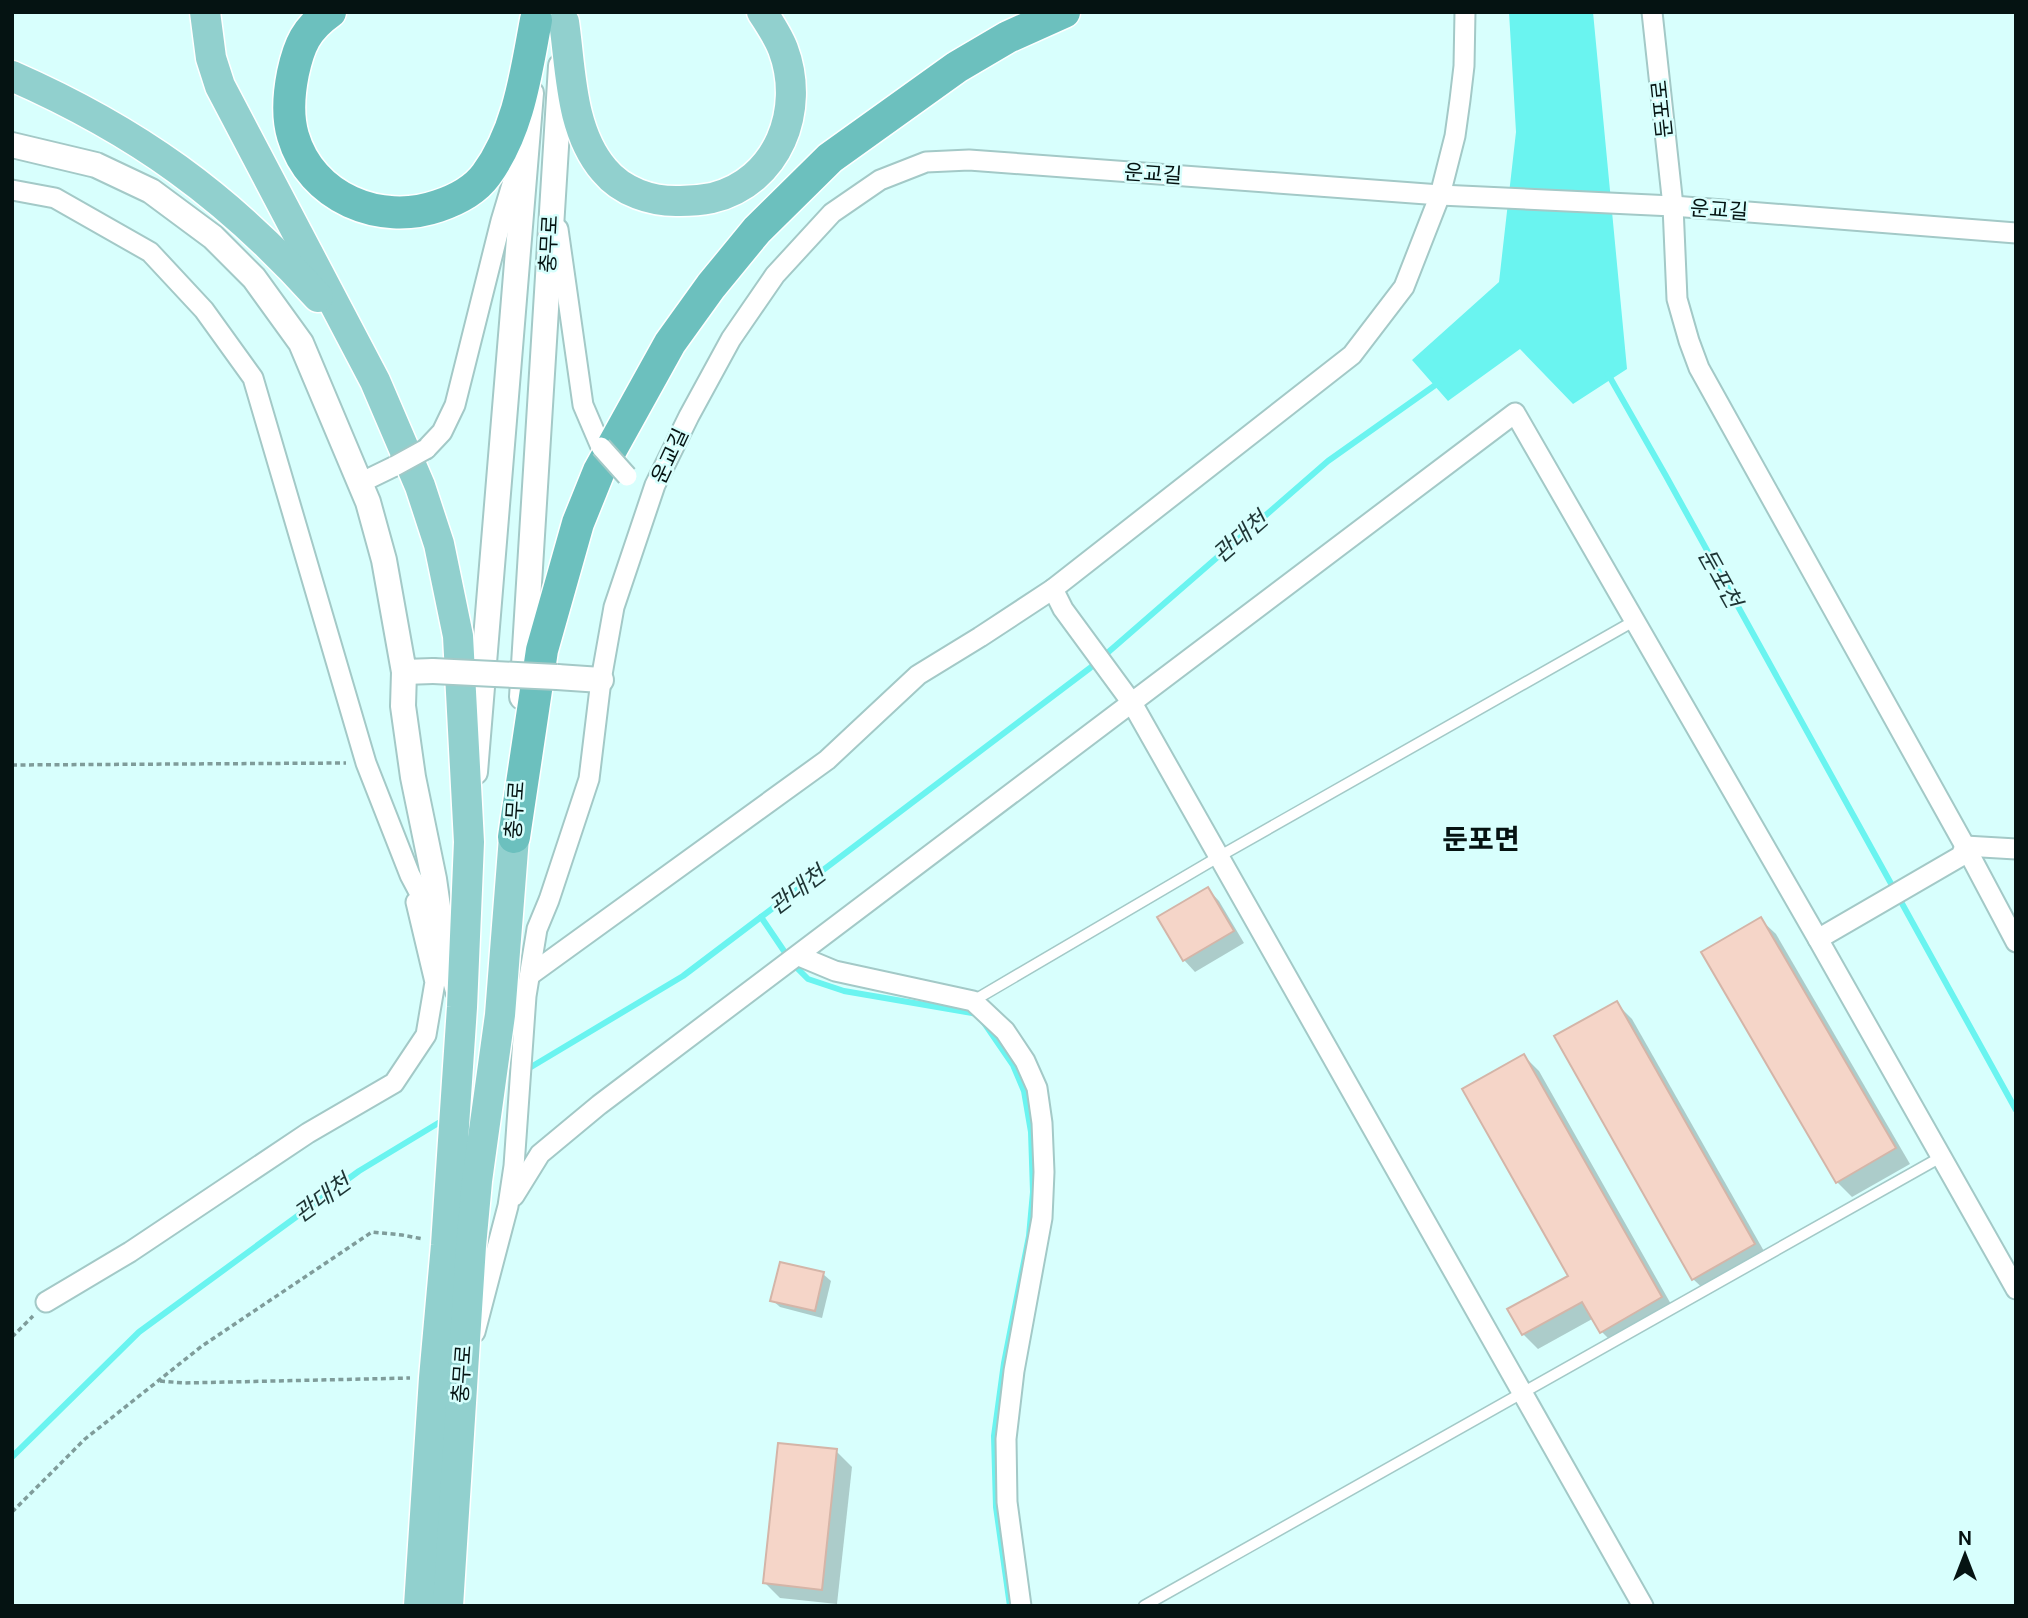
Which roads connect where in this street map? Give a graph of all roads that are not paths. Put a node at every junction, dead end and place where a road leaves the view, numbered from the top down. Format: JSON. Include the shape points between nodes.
{"nodes":[{"id":1,"x":205,"y":12,"type":"edge"},
{"id":2,"x":330,"y":12,"type":"edge"},
{"id":3,"x":762,"y":12,"type":"edge"},
{"id":4,"x":1064,"y":12,"type":"edge"},
{"id":5,"x":1465,"y":12,"type":"edge"},
{"id":6,"x":1652,"y":12,"type":"edge"},
{"id":7,"x":551,"y":16,"type":"edge"},
{"id":8,"x":12,"y":76,"type":"edge"},
{"id":9,"x":528,"y":130,"type":"junction"},
{"id":10,"x":12,"y":145,"type":"edge"},
{"id":11,"x":553,"y":189,"type":"junction"},
{"id":12,"x":12,"y":190,"type":"edge"},
{"id":13,"x":1447,"y":196,"type":"junction"},
{"id":14,"x":1671,"y":206,"type":"junction"},
{"id":15,"x":2016,"y":233,"type":"edge"},
{"id":16,"x":375,"y":381,"type":"junction"},
{"id":17,"x":360,"y":483,"type":"junction"},
{"id":18,"x":656,"y":485,"type":"junction"},
{"id":19,"x":1053,"y":589,"type":"junction"},
{"id":20,"x":1634,"y":621,"type":"junction"},
{"id":21,"x":404,"y":672,"type":"junction"},
{"id":22,"x":601,"y":680,"type":"junction"},
{"id":23,"x":1129,"y":699,"type":"junction"},
{"id":24,"x":514,"y":837,"type":"junction"},
{"id":25,"x":469,"y":842,"type":"junction"},
{"id":26,"x":2016,"y":849,"type":"edge"},
{"id":27,"x":1963,"y":851,"type":"junction"},
{"id":28,"x":1220,"y":856,"type":"junction"},
{"id":29,"x":410,"y":876,"type":"junction"},
{"id":30,"x":1826,"y":934,"type":"junction"},
{"id":31,"x":442,"y":935,"type":"junction"},
{"id":32,"x":2016,"y":942,"type":"edge"},
{"id":33,"x":799,"y":956,"type":"junction"},
{"id":34,"x":530,"y":975,"type":"junction"},
{"id":35,"x":973,"y":1001,"type":"junction"},
{"id":36,"x":462,"y":1007,"type":"junction"},
{"id":37,"x":1941,"y":1157,"type":"junction"},
{"id":38,"x":508,"y":1206,"type":"junction"},
{"id":39,"x":2016,"y":1289,"type":"edge"},
{"id":40,"x":46,"y":1302,"type":"road end"},
{"id":41,"x":448,"y":1377,"type":"junction"},
{"id":42,"x":1524,"y":1393,"type":"junction"},
{"id":43,"x":419,"y":1606,"type":"edge"},
{"id":44,"x":447,"y":1606,"type":"edge"},
{"id":45,"x":1021,"y":1606,"type":"edge"},
{"id":46,"x":1144,"y":1606,"type":"edge"},
{"id":47,"x":1643,"y":1606,"type":"edge"}],
"edges":[{"from":1,"to":16,"type":"main road","via":[[220,86]]},
{"from":2,"to":7,"type":"highway","via":[[310,29],[295,61],[289,101],[293,137],[326,187],[365,209],[388,213],[409,213],[452,202],[485,177],[508,135]]},
{"from":3,"to":7,"type":"main road","via":[[784,50],[790,78],[790,112],[781,143],[763,170],[750,180],[693,201],[650,199],[617,183],[603,170],[585,137]]},
{"from":4,"to":24,"type":"highway","via":[[957,68],[830,158],[757,230],[670,343],[599,471],[578,523],[542,650]]},
{"from":5,"to":13,"type":"street","via":[[1464,66]]},
{"from":6,"to":14,"type":"street","name":"둔포로"},
{"from":7,"to":9,"type":"street","name":"충무로"},
{"from":7,"to":11,"type":"street","name":"충무로"},
{"from":8,"to":16,"type":"main road","via":[[108,123],[220,201],[322,302]]},
{"from":9,"to":17,"type":"street","bridge":true,"via":[[455,405],[442,432],[426,449]]},
{"from":9,"to":25,"type":"street","name":"충무로"},
{"from":10,"to":17,"type":"street","via":[[96,165],[151,191],[213,237],[254,278],[301,343]]},
{"from":11,"to":18,"type":"street","bridge":true,"via":[[583,405],[601,447],[627,475]]},
{"from":11,"to":24,"type":"street","name":"충무로"},
{"from":12,"to":29,"type":"street","via":[[55,198],[150,252],[204,310],[253,378],[366,763]]},
{"from":13,"to":14,"type":"street","name":"운교길"},
{"from":13,"to":18,"type":"street","name":"운교길","via":[[969,160],[926,162],[880,180],[832,213],[775,275],[730,339]]},
{"from":13,"to":19,"type":"street","via":[[1404,287],[1352,355]]},
{"from":14,"to":15,"type":"street","name":"운교길"},
{"from":14,"to":27,"type":"street","name":"둔포로","via":[[1677,299],[1699,368]]},
{"from":16,"to":25,"type":"main road","via":[[420,486],[450,593],[458,636]]},
{"from":17,"to":21,"type":"street","via":[[384,560]]},
{"from":18,"to":22,"type":"street","name":"운교길","via":[[614,607]]},
{"from":19,"to":23,"type":"street"},
{"from":19,"to":34,"type":"street","via":[[918,675],[827,760]]},
{"from":20,"to":23,"type":"street","via":[[1515,413]]},
{"from":20,"to":28,"type":"lane"},
{"from":20,"to":30,"type":"street"},
{"from":21,"to":22,"type":"street","bridge":true},
{"from":21,"to":31,"type":"street","via":[[403,706],[413,777]]},
{"from":22,"to":34,"type":"street","name":"운교길","via":[[589,779],[537,929]]},
{"from":23,"to":28,"type":"street"},
{"from":23,"to":33,"type":"street"},
{"from":24,"to":41,"type":"main road","name":"충무로","via":[[500,1015]]},
{"from":25,"to":36,"type":"main road","name":"충무로"},
{"from":26,"to":27,"type":"street"},
{"from":27,"to":30,"type":"street"},
{"from":27,"to":32,"type":"street","name":"둔포로"},
{"from":28,"to":35,"type":"lane"},
{"from":28,"to":42,"type":"street"},
{"from":29,"to":31,"type":"street"},
{"from":29,"to":40,"type":"street","via":[[435,982],[426,1035],[394,1083]]},
{"from":30,"to":37,"type":"street"},
{"from":31,"to":36,"type":"street"},
{"from":33,"to":35,"type":"street","via":[[835,971]]},
{"from":33,"to":38,"type":"street","via":[[540,1154]]},
{"from":34,"to":38,"type":"street","name":"운교길"},
{"from":35,"to":45,"type":"street","via":[[1005,1031],[1024,1061],[1037,1088],[1042,1123],[1042,1218],[1006,1439],[1007,1502]]},
{"from":36,"to":41,"type":"main road","name":"충무로","via":[[446,1245]]},
{"from":37,"to":39,"type":"street"},
{"from":37,"to":42,"type":"lane"},
{"from":38,"to":41,"type":"street","via":[[485,1299]]},
{"from":41,"to":43,"type":"main road","name":"충무로"},
{"from":41,"to":44,"type":"main road","name":"충무로"},
{"from":42,"to":46,"type":"lane"},
{"from":42,"to":47,"type":"street"}]}
